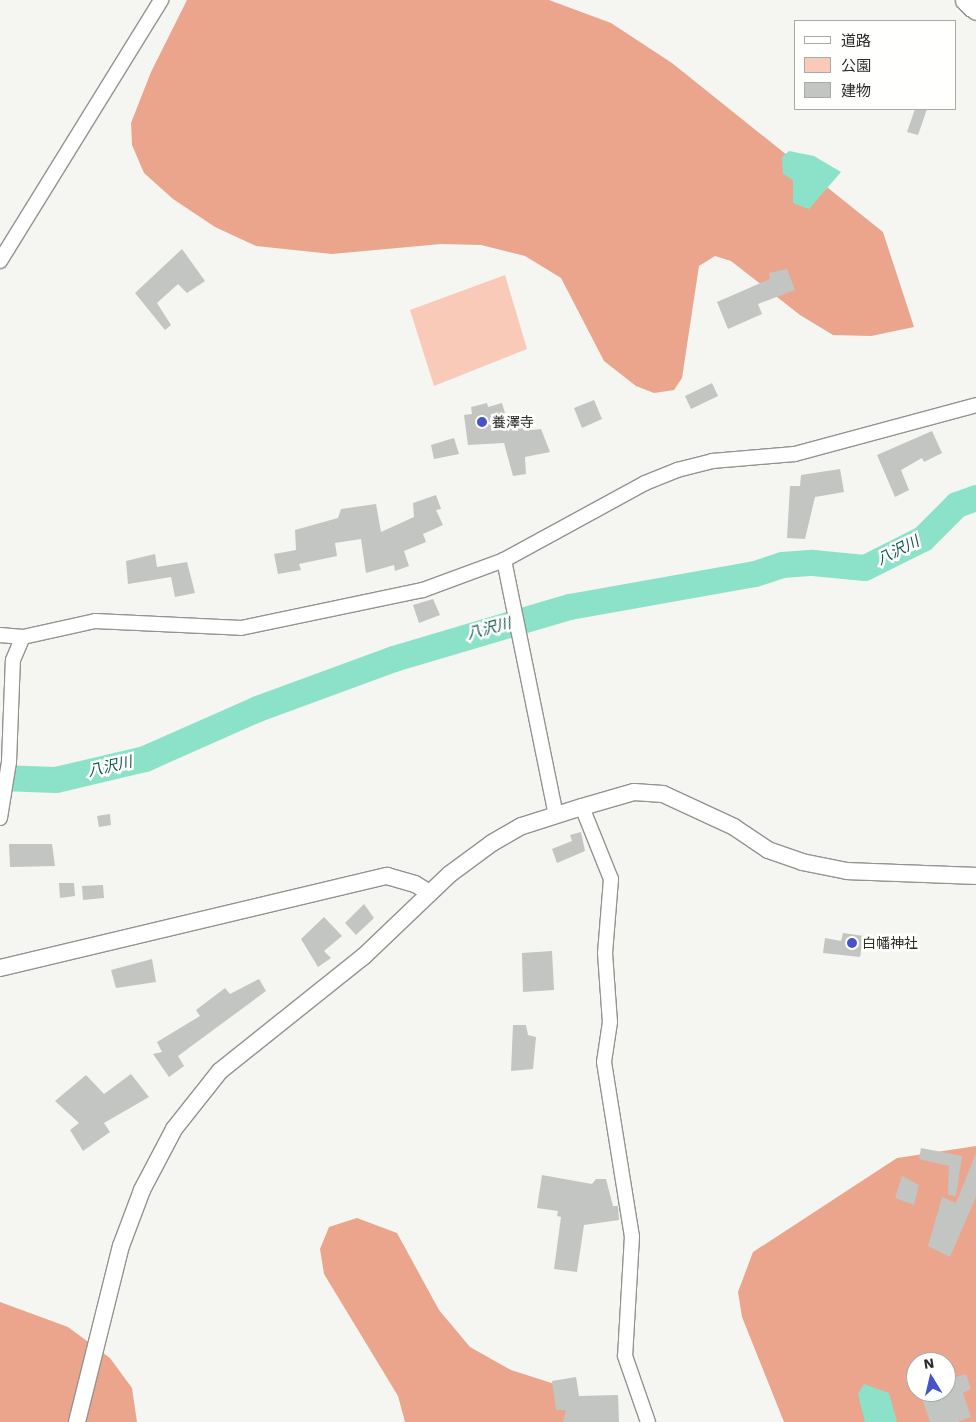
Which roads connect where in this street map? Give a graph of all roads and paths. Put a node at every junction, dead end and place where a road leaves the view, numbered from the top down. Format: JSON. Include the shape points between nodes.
{"nodes":[{"id":1,"x":161,"y":0,"type":"edge"},
{"id":2,"x":966,"y":0,"type":"edge"},
{"id":3,"x":976,"y":9,"type":"edge"},
{"id":4,"x":0,"y":262,"type":"edge"},
{"id":5,"x":976,"y":405,"type":"edge"},
{"id":6,"x":504,"y":560,"type":"junction"},
{"id":7,"x":0,"y":636,"type":"edge"},
{"id":8,"x":23,"y":637,"type":"junction"},
{"id":9,"x":582,"y":807,"type":"junction"},
{"id":10,"x":556,"y":815,"type":"junction"},
{"id":11,"x":0,"y":818,"type":"edge"},
{"id":12,"x":976,"y":876,"type":"edge"},
{"id":13,"x":430,"y":894,"type":"junction"},
{"id":14,"x":0,"y":968,"type":"edge"},
{"id":15,"x":76,"y":1422,"type":"edge"},
{"id":16,"x":648,"y":1422,"type":"edge"}],
"edges":[{"from":1,"to":4,"type":"street"},
{"from":2,"to":3,"type":"main road"},
{"from":5,"to":6,"type":"street","via":[[795,454],[712,462],[677,470],[645,483]]},
{"from":6,"to":8,"type":"street","via":[[423,590],[241,628],[95,621]]},
{"from":6,"to":10,"type":"street"},
{"from":7,"to":8,"type":"street"},
{"from":8,"to":11,"type":"street","via":[[13,660],[9,762]]},
{"from":9,"to":10,"type":"street"},
{"from":9,"to":12,"type":"street","via":[[634,792],[664,794],[734,827],[768,850],[802,862],[847,872]]},
{"from":9,"to":16,"type":"street","via":[[611,879],[605,953],[610,1022],[604,1062],[632,1236],[625,1356]]},
{"from":10,"to":13,"type":"street","via":[[522,826],[492,843]]},
{"from":13,"to":14,"type":"street","via":[[415,884],[387,876]]},
{"from":13,"to":15,"type":"street","via":[[363,957],[220,1071],[174,1129],[142,1190],[121,1246]]}]}
